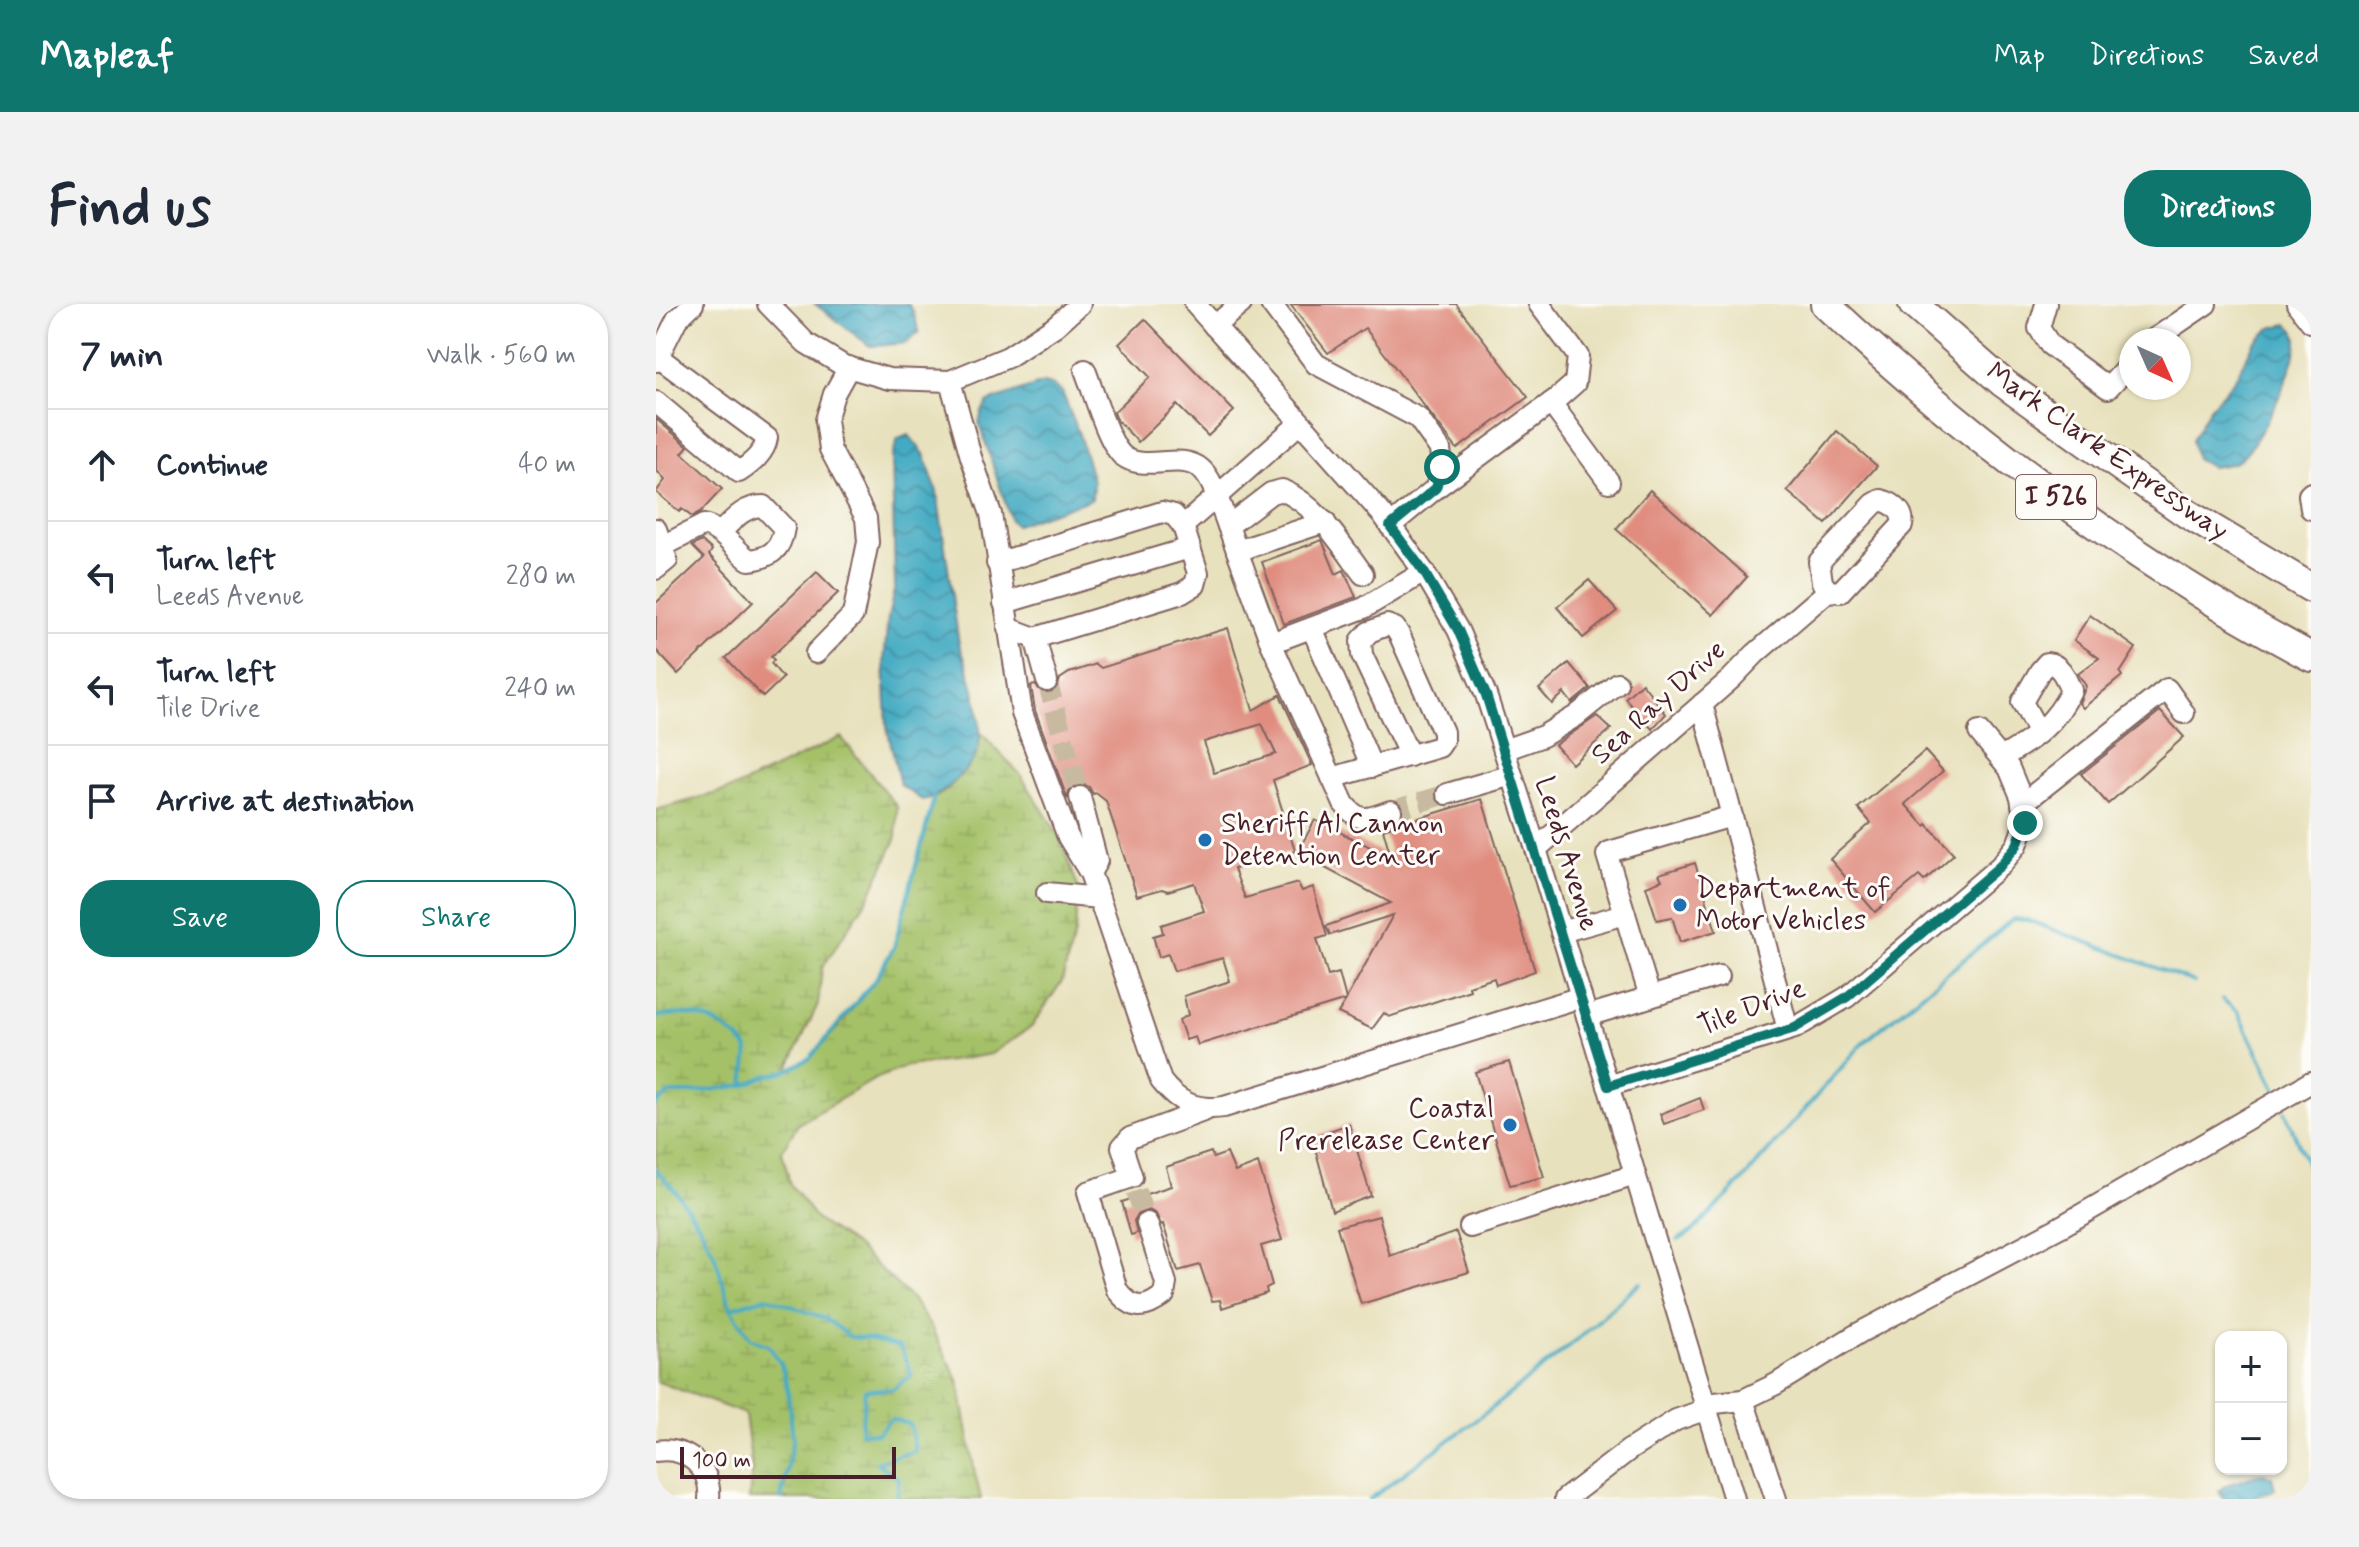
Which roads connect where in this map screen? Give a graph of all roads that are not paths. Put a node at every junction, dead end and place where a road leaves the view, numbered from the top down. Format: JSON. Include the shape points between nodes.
{"nodes":[{"id":1,"x":693,"y":304,"type":"edge"},
{"id":2,"x":768,"y":304,"type":"edge"},
{"id":3,"x":1074,"y":304,"type":"edge"},
{"id":4,"x":1080,"y":304,"type":"edge"},
{"id":5,"x":1241,"y":304,"type":"edge"},
{"id":6,"x":1271,"y":304,"type":"edge"},
{"id":7,"x":1539,"y":304,"type":"edge"},
{"id":8,"x":1825,"y":304,"type":"edge"},
{"id":9,"x":1913,"y":304,"type":"edge"},
{"id":10,"x":2046,"y":304,"type":"edge"},
{"id":11,"x":2206,"y":304,"type":"edge"},
{"id":12,"x":2297,"y":304,"type":"edge"},
{"id":13,"x":1206,"y":312,"type":"edge"},
{"id":14,"x":2311,"y":322,"type":"edge"},
{"id":15,"x":1055,"y":326,"type":"junction"},
{"id":16,"x":2171,"y":328,"type":"edge"},
{"id":17,"x":657,"y":359,"type":"edge"},
{"id":18,"x":849,"y":367,"type":"junction"},
{"id":19,"x":1085,"y":370,"type":"dead end"},
{"id":20,"x":2119,"y":376,"type":"edge"},
{"id":21,"x":950,"y":381,"type":"junction"},
{"id":22,"x":656,"y":402,"type":"edge"},
{"id":23,"x":1551,"y":403,"type":"junction"},
{"id":24,"x":1300,"y":423,"type":"junction"},
{"id":25,"x":1609,"y":482,"type":"dead end"},
{"id":26,"x":1436,"y":488,"type":"junction"},
{"id":27,"x":2311,"y":493,"type":"edge"},
{"id":28,"x":1217,"y":496,"type":"junction"},
{"id":29,"x":2311,"y":509,"type":"edge"},
{"id":30,"x":1325,"y":522,"type":"junction"},
{"id":31,"x":1183,"y":526,"type":"junction"},
{"id":32,"x":1228,"y":526,"type":"junction"},
{"id":33,"x":1390,"y":526,"type":"junction"},
{"id":34,"x":720,"y":533,"type":"dead end"},
{"id":35,"x":660,"y":538,"type":"edge"},
{"id":36,"x":1190,"y":548,"type":"junction"},
{"id":37,"x":1237,"y":551,"type":"junction"},
{"id":38,"x":997,"y":563,"type":"junction"},
{"id":39,"x":656,"y":569,"type":"edge"},
{"id":40,"x":1424,"y":572,"type":"junction"},
{"id":41,"x":1363,"y":574,"type":"dead end"},
{"id":42,"x":2311,"y":588,"type":"edge"},
{"id":43,"x":1824,"y":594,"type":"junction"},
{"id":44,"x":1004,"y":603,"type":"junction"},
{"id":45,"x":1008,"y":628,"type":"junction"},
{"id":46,"x":1312,"y":628,"type":"junction"},
{"id":47,"x":1035,"y":638,"type":"junction"},
{"id":48,"x":1271,"y":643,"type":"junction"},
{"id":49,"x":816,"y":653,"type":"dead end"},
{"id":50,"x":2311,"y":657,"type":"edge"},
{"id":51,"x":1047,"y":681,"type":"tunnel mouth"},
{"id":52,"x":1617,"y":683,"type":"dead end"},
{"id":53,"x":1702,"y":704,"type":"junction"},
{"id":54,"x":2184,"y":713,"type":"dead end"},
{"id":55,"x":1979,"y":732,"type":"dead end"},
{"id":56,"x":2039,"y":733,"type":"dead end"},
{"id":57,"x":1504,"y":750,"type":"junction"},
{"id":58,"x":1410,"y":756,"type":"junction"},
{"id":59,"x":2001,"y":758,"type":"junction"},
{"id":60,"x":1372,"y":767,"type":"junction"},
{"id":61,"x":1512,"y":775,"type":"junction"},
{"id":62,"x":1332,"y":778,"type":"junction"},
{"id":63,"x":1447,"y":794,"type":"tunnel mouth"},
{"id":64,"x":1080,"y":797,"type":"tunnel mouth"},
{"id":65,"x":2022,"y":804,"type":"junction"},
{"id":66,"x":1391,"y":811,"type":"tunnel mouth"},
{"id":67,"x":1732,"y":816,"type":"junction"},
{"id":68,"x":1536,"y":849,"type":"junction"},
{"id":69,"x":1090,"y":873,"type":"junction"},
{"id":70,"x":1047,"y":893,"type":"dead end"},
{"id":71,"x":1099,"y":898,"type":"junction"},
{"id":72,"x":1625,"y":914,"type":"junction"},
{"id":73,"x":1561,"y":932,"type":"junction"},
{"id":74,"x":1719,"y":976,"type":"dead end"},
{"id":75,"x":1650,"y":997,"type":"junction"},
{"id":76,"x":1584,"y":1006,"type":"junction"},
{"id":77,"x":1788,"y":1030,"type":"junction"},
{"id":78,"x":2311,"y":1082,"type":"edge"},
{"id":79,"x":1608,"y":1086,"type":"junction"},
{"id":80,"x":1206,"y":1110,"type":"junction"},
{"id":81,"x":1635,"y":1175,"type":"junction"},
{"id":82,"x":1147,"y":1223,"type":"tunnel mouth"},
{"id":83,"x":1470,"y":1227,"type":"dead end"},
{"id":84,"x":1743,"y":1400,"type":"junction"},
{"id":85,"x":1706,"y":1407,"type":"junction"},
{"id":86,"x":656,"y":1451,"type":"edge"},
{"id":87,"x":709,"y":1499,"type":"edge"},
{"id":88,"x":1565,"y":1499,"type":"edge"},
{"id":89,"x":1734,"y":1499,"type":"edge"},
{"id":90,"x":1776,"y":1499,"type":"edge"}],
"edges":[{"from":1,"to":17,"type":"street","via":[[677,319]]},
{"from":2,"to":18,"type":"street","via":[[806,343]]},
{"from":3,"to":15,"type":"street"},
{"from":4,"to":15,"type":"street"},
{"from":5,"to":13,"type":"street"},
{"from":6,"to":26,"type":"street","via":[[1316,364],[1418,418],[1440,449]]},
{"from":7,"to":23,"type":"street","via":[[1578,356],[1575,383]]},
{"from":8,"to":50,"type":"highway","number":"I 526","via":[[1933,402],[2070,507],[2244,621]]},
{"from":9,"to":42,"type":"highway","name":"Mark Clark Expressway","number":"I 526","via":[[2002,382],[2101,453],[2186,513]]},
{"from":10,"to":20,"type":"street","via":[[2039,328],[2050,345],[2108,388]]},
{"from":11,"to":16,"type":"street"},
{"from":12,"to":14,"type":"street"},
{"from":13,"to":24,"type":"street","name":"Leeds Avenue"},
{"from":15,"to":21,"type":"street","via":[[1008,357]]},
{"from":17,"to":22,"type":"street","via":[[767,438],[766,446],[739,472]]},
{"from":18,"to":21,"type":"street","via":[[889,379]]},
{"from":18,"to":49,"type":"street","via":[[826,420],[830,449],[866,518],[868,542],[853,615]]},
{"from":19,"to":28,"type":"street","via":[[1113,445],[1122,455],[1136,463],[1188,462],[1201,468]]},
{"from":21,"to":38,"type":"street","via":[[991,514]]},
{"from":23,"to":25,"type":"street"},
{"from":23,"to":26,"type":"street"},
{"from":24,"to":28,"type":"street"},
{"from":24,"to":33,"type":"street","name":"Leeds Avenue"},
{"from":26,"to":33,"type":"street"},
{"from":27,"to":29,"type":"street"},
{"from":28,"to":31,"type":"street"},
{"from":28,"to":32,"type":"street"},
{"from":30,"to":32,"type":"street","via":[[1282,490]]},
{"from":30,"to":37,"type":"street"},
{"from":30,"to":41,"type":"street"},
{"from":31,"to":36,"type":"street"},
{"from":31,"to":38,"type":"street","via":[[1174,515],[1162,512]]},
{"from":32,"to":37,"type":"street"},
{"from":33,"to":40,"type":"street","name":"Leeds Avenue"},
{"from":34,"to":35,"type":"street","via":[[704,525]]},
{"from":35,"to":39,"type":"street","via":[[667,560]]},
{"from":36,"to":44,"type":"street"},
{"from":36,"to":47,"type":"street","via":[[1198,573],[1195,585],[1182,593]]},
{"from":37,"to":48,"type":"street"},
{"from":38,"to":44,"type":"street"},
{"from":40,"to":46,"type":"street","via":[[1364,608]]},
{"from":40,"to":57,"type":"street","name":"Leeds Avenue","via":[[1458,630]]},
{"from":43,"to":43,"type":"street","name":"Sea Ray Drive","via":[[1819,562],[1874,504],[1889,502],[1902,513],[1902,525],[1840,592]]},
{"from":43,"to":53,"type":"street","name":"Sea Ray Drive"},
{"from":44,"to":45,"type":"street"},
{"from":45,"to":47,"type":"street"},
{"from":45,"to":69,"type":"street","via":[[1022,713],[1068,837]]},
{"from":46,"to":48,"type":"street"},
{"from":46,"to":60,"type":"street"},
{"from":47,"to":51,"type":"street"},
{"from":48,"to":62,"type":"street"},
{"from":52,"to":57,"type":"street","via":[[1543,736]]},
{"from":53,"to":67,"type":"street"},
{"from":53,"to":68,"type":"street","name":"Sea Ray Drive"},
{"from":54,"to":65,"type":"street","via":[[2167,689]]},
{"from":55,"to":59,"type":"street","name":"Tile Drive"},
{"from":56,"to":59,"type":"street"},
{"from":57,"to":61,"type":"street","name":"Leeds Avenue"},
{"from":58,"to":58,"type":"street","via":[[1439,747],[1443,732],[1400,636],[1387,625],[1361,641],[1362,655]]},
{"from":58,"to":60,"type":"street"},
{"from":59,"to":65,"type":"street","name":"Tile Drive"},
{"from":60,"to":62,"type":"street"},
{"from":61,"to":63,"type":"street"},
{"from":61,"to":68,"type":"street","name":"Leeds Avenue"},
{"from":62,"to":66,"type":"street","via":[[1354,816],[1366,819]]},
{"from":64,"to":69,"type":"street","via":[[1097,861]]},
{"from":65,"to":77,"type":"street","name":"Tile Drive","via":[[2025,823],[2017,845],[2000,866],[1847,997]]},
{"from":67,"to":72,"type":"street","via":[[1609,852]]},
{"from":67,"to":77,"type":"street"},
{"from":68,"to":73,"type":"street","name":"Leeds Avenue"},
{"from":69,"to":71,"type":"street"},
{"from":70,"to":71,"type":"street"},
{"from":71,"to":80,"type":"street","via":[[1161,1081],[1172,1095]]},
{"from":72,"to":73,"type":"street"},
{"from":72,"to":75,"type":"street"},
{"from":73,"to":76,"type":"street","name":"Leeds Avenue"},
{"from":74,"to":75,"type":"street"},
{"from":75,"to":76,"type":"street"},
{"from":76,"to":79,"type":"street","name":"Leeds Avenue"},
{"from":76,"to":80,"type":"street"},
{"from":77,"to":79,"type":"street","name":"Tile Drive"},
{"from":78,"to":84,"type":"street"},
{"from":79,"to":81,"type":"street","name":"Leeds Avenue"},
{"from":80,"to":82,"type":"street","via":[[1130,1138],[1122,1147],[1134,1184],[1088,1192],[1117,1290],[1139,1307],[1164,1295],[1166,1283]]},
{"from":81,"to":83,"type":"street"},
{"from":81,"to":85,"type":"street","name":"Leeds Avenue"},
{"from":84,"to":85,"type":"street"},
{"from":84,"to":90,"type":"street"},
{"from":85,"to":88,"type":"street","via":[[1629,1450]]},
{"from":85,"to":89,"type":"street","name":"Leeds Avenue"},
{"from":86,"to":87,"type":"street","via":[[691,1458],[705,1471]]}]}
